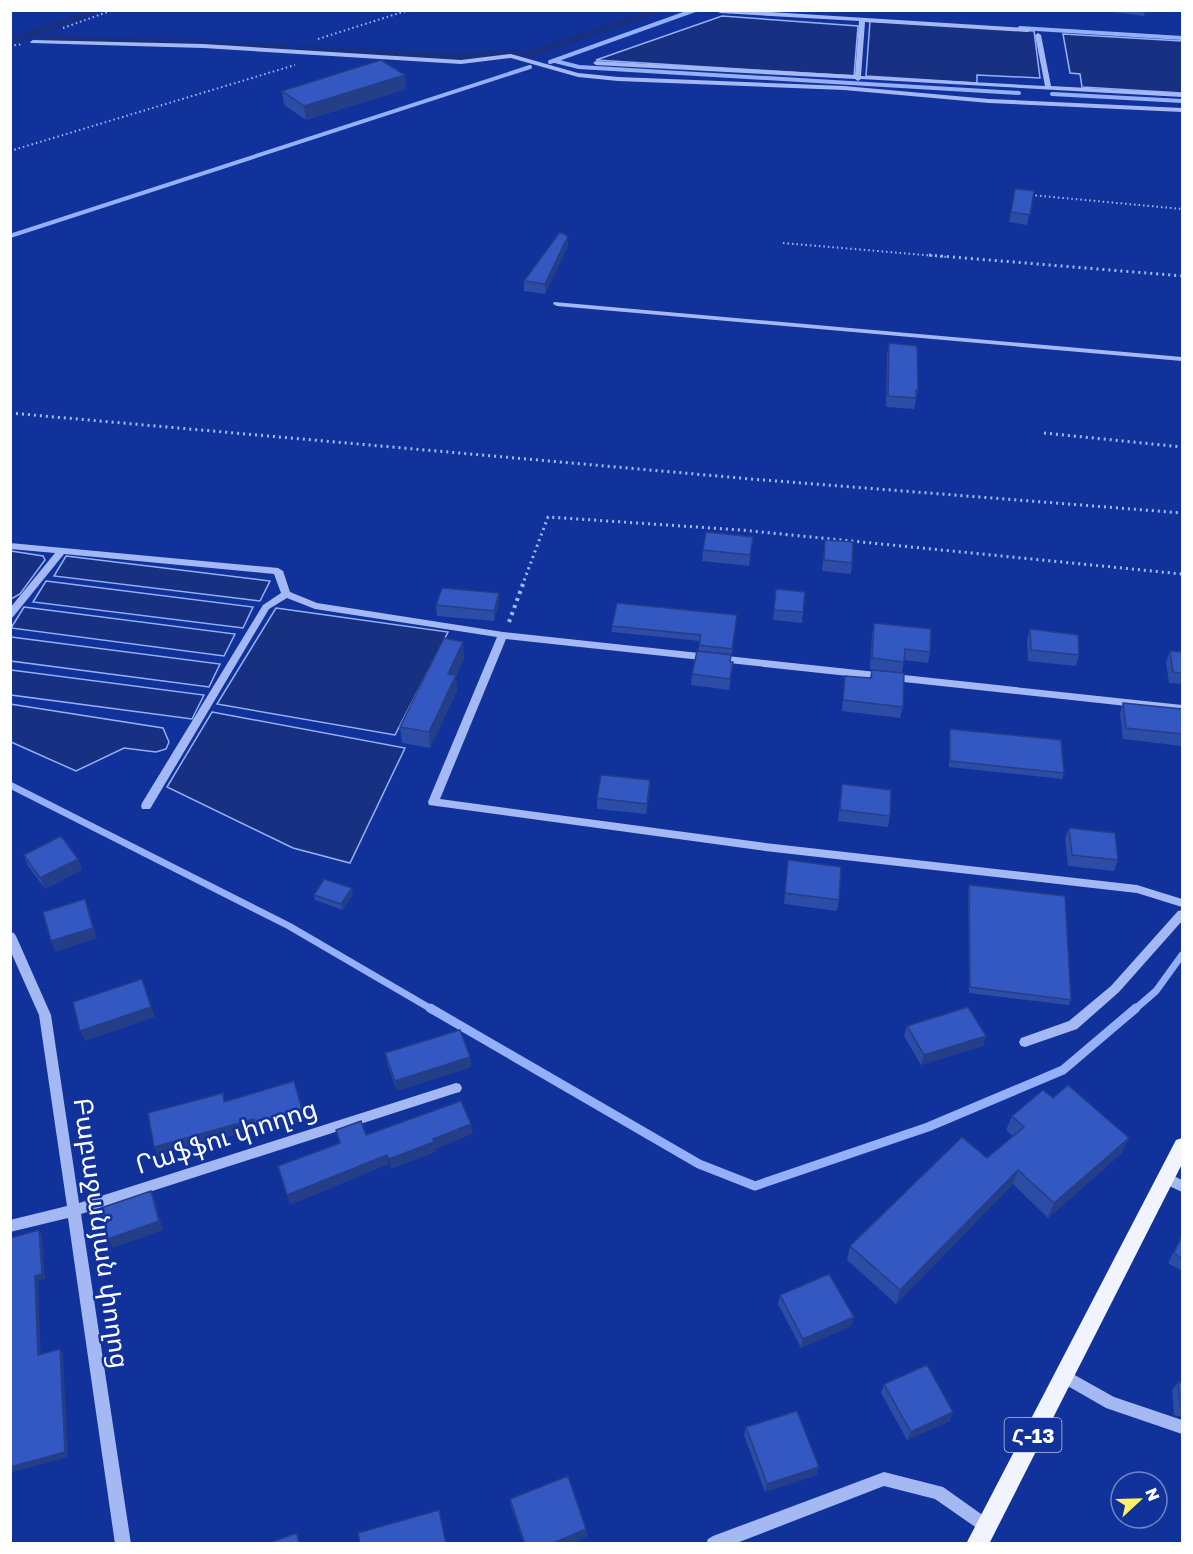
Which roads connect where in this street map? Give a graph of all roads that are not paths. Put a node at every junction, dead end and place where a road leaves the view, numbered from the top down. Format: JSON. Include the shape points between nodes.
{"nodes":[{"id":1,"x":720,"y":11,"type":"edge"},
{"id":2,"x":862,"y":21,"type":"junction"},
{"id":3,"x":1028,"y":30,"type":"dead end"},
{"id":4,"x":1038,"y":35,"type":"dead end"},
{"id":5,"x":33,"y":42,"type":"road end"},
{"id":6,"x":596,"y":63,"type":"dead end"},
{"id":7,"x":858,"y":78,"type":"junction"},
{"id":8,"x":1039,"y":87,"type":"junction"},
{"id":9,"x":1048,"y":87,"type":"junction"},
{"id":10,"x":1182,"y":95,"type":"edge"},
{"id":11,"x":1044,"y":103,"type":"junction"},
{"id":12,"x":1182,"y":110,"type":"edge"},
{"id":13,"x":557,"y":304,"type":"dead end"},
{"id":14,"x":1182,"y":359,"type":"edge"},
{"id":15,"x":10,"y":546,"type":"edge"},
{"id":16,"x":60,"y":553,"type":"junction"},
{"id":17,"x":286,"y":594,"type":"junction"},
{"id":18,"x":10,"y":615,"type":"edge"},
{"id":19,"x":503,"y":636,"type":"junction"},
{"id":20,"x":1182,"y":708,"type":"edge"},
{"id":21,"x":146,"y":806,"type":"dead end"},
{"id":22,"x":1182,"y":903,"type":"edge"},
{"id":23,"x":1182,"y":914,"type":"edge"},
{"id":24,"x":10,"y":936,"type":"edge"},
{"id":25,"x":1025,"y":1042,"type":"dead end"},
{"id":26,"x":456,"y":1089,"type":"dead end"},
{"id":27,"x":1182,"y":1146,"type":"edge"},
{"id":28,"x":1174,"y":1182,"type":"edge"},
{"id":29,"x":75,"y":1210,"type":"junction"},
{"id":30,"x":10,"y":1226,"type":"edge"},
{"id":31,"x":1064,"y":1376,"type":"junction"},
{"id":32,"x":1182,"y":1427,"type":"edge"},
{"id":33,"x":982,"y":1535,"type":"edge"},
{"id":34,"x":123,"y":1544,"type":"edge"},
{"id":35,"x":713,"y":1544,"type":"edge"}],
"edges":[{"from":1,"to":2,"type":"street"},
{"from":2,"to":3,"type":"street"},
{"from":2,"to":7,"type":"street"},
{"from":4,"to":9,"type":"street"},
{"from":5,"to":11,"type":"street","via":[[203,46],[461,62],[511,56],[579,75],[618,79],[844,88]]},
{"from":6,"to":7,"type":"street"},
{"from":7,"to":8,"type":"street"},
{"from":8,"to":9,"type":"street"},
{"from":8,"to":11,"type":"street"},
{"from":9,"to":10,"type":"street"},
{"from":11,"to":12,"type":"street"},
{"from":13,"to":14,"type":"street"},
{"from":15,"to":16,"type":"street"},
{"from":16,"to":17,"type":"street","via":[[278,571]]},
{"from":16,"to":18,"type":"street"},
{"from":17,"to":19,"type":"street","via":[[315,606]]},
{"from":17,"to":21,"type":"street","via":[[266,607]]},
{"from":19,"to":20,"type":"street"},
{"from":19,"to":22,"type":"street","via":[[433,802],[1137,889]]},
{"from":23,"to":25,"type":"street","via":[[1115,989],[1073,1025]]},
{"from":24,"to":29,"type":"street","name":"Բաբաջանյան փողոց","via":[[45,1015]]},
{"from":26,"to":29,"type":"street","name":"Րաֆֆու փողոց"},
{"from":27,"to":28,"type":"main road","number":"Հ-13"},
{"from":28,"to":31,"type":"main road","number":"Հ-13"},
{"from":29,"to":30,"type":"street","name":"Րաֆֆու փողոց"},
{"from":29,"to":34,"type":"street","name":"Բաբաջանյան փողոց"},
{"from":31,"to":32,"type":"street","via":[[1111,1403]]},
{"from":31,"to":33,"type":"main road","number":"Հ-13"},
{"from":33,"to":35,"type":"street","via":[[938,1491],[884,1479]]}]}
